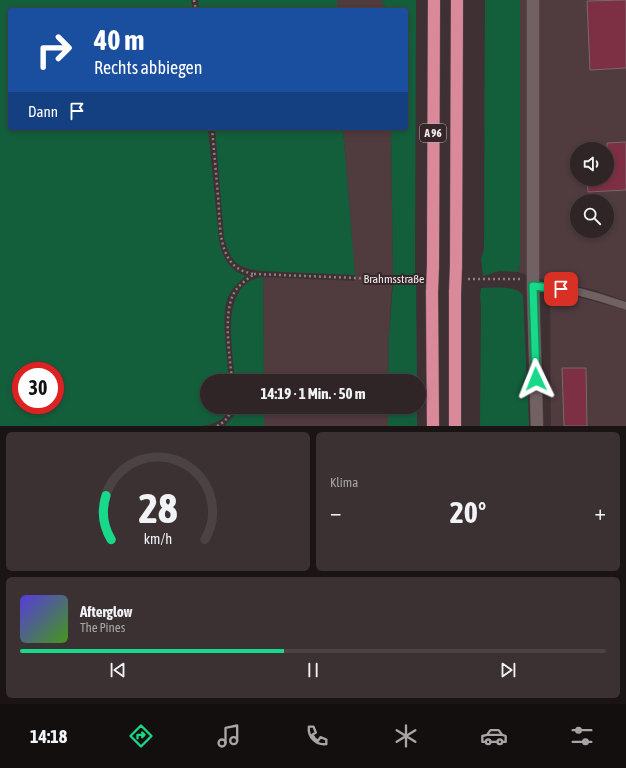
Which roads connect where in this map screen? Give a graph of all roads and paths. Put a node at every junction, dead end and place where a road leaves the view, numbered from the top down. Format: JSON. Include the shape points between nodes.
{"nodes":[{"id":1,"x":434,"y":0,"type":"edge"},
{"id":2,"x":457,"y":0,"type":"edge"},
{"id":3,"x":533,"y":0,"type":"edge"},
{"id":4,"x":212,"y":130,"type":"edge"},
{"id":5,"x":254,"y":274,"type":"junction"},
{"id":6,"x":426,"y":279,"type":"dead end"},
{"id":7,"x":464,"y":279,"type":"dead end"},
{"id":8,"x":533,"y":282,"type":"junction"},
{"id":9,"x":626,"y":306,"type":"edge"},
{"id":10,"x":232,"y":374,"type":"edge"},
{"id":11,"x":230,"y":414,"type":"edge"},
{"id":12,"x":217,"y":426,"type":"edge"},
{"id":13,"x":433,"y":426,"type":"edge"},
{"id":14,"x":455,"y":426,"type":"edge"},
{"id":15,"x":537,"y":426,"type":"edge"}],
"edges":[{"from":1,"to":13,"type":"highway","number":"A 96","bridge":true},
{"from":2,"to":14,"type":"highway","number":"A 96","bridge":true},
{"from":3,"to":8,"type":"street"},
{"from":4,"to":5,"type":"path","name":"Brahmsstraße","via":[[224,248],[228,259],[236,268]]},
{"from":5,"to":6,"type":"path","name":"Brahmsstraße"},
{"from":5,"to":10,"type":"path","via":[[241,284],[230,303],[228,324]]},
{"from":7,"to":8,"type":"path"},
{"from":8,"to":9,"type":"lane"},
{"from":8,"to":15,"type":"street"},
{"from":11,"to":12,"type":"path","via":[[226,421]]}]}
